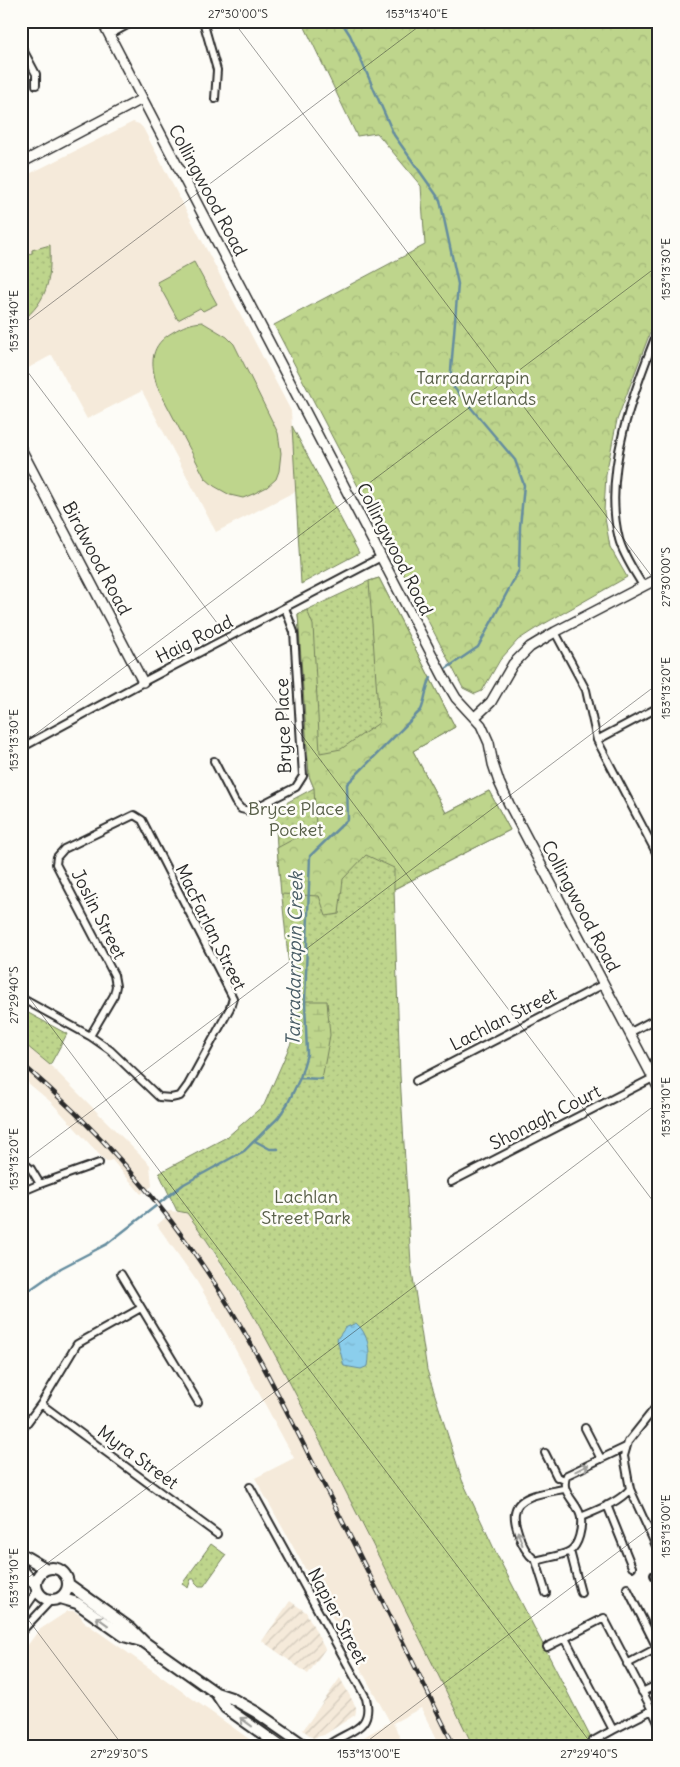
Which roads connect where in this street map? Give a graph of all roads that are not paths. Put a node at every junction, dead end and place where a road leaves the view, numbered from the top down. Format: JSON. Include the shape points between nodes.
{"nodes":[{"id":1,"x":102,"y":21,"type":"edge"},
{"id":2,"x":139,"y":21,"type":"edge"},
{"id":3,"x":204,"y":21,"type":"edge"},
{"id":4,"x":109,"y":35,"type":"junction"},
{"id":5,"x":21,"y":46,"type":"edge"},
{"id":6,"x":36,"y":85,"type":"dead end"},
{"id":7,"x":215,"y":99,"type":"dead end"},
{"id":8,"x":142,"y":100,"type":"junction"},
{"id":9,"x":21,"y":163,"type":"edge"},
{"id":10,"x":659,"y":328,"type":"edge"},
{"id":11,"x":21,"y":449,"type":"edge"},
{"id":12,"x":381,"y":557,"type":"junction"},
{"id":13,"x":659,"y":578,"type":"edge"},
{"id":14,"x":643,"y":586,"type":"junction"},
{"id":15,"x":285,"y":608,"type":"junction"},
{"id":16,"x":555,"y":632,"type":"junction"},
{"id":17,"x":143,"y":682,"type":"junction"},
{"id":18,"x":659,"y":707,"type":"edge"},
{"id":19,"x":475,"y":717,"type":"junction"},
{"id":20,"x":597,"y":740,"type":"junction"},
{"id":21,"x":21,"y":748,"type":"edge"},
{"id":22,"x":214,"y":760,"type":"dead end"},
{"id":23,"x":134,"y":815,"type":"joint"},
{"id":24,"x":659,"y":837,"type":"edge"},
{"id":25,"x":650,"y":841,"type":"junction"},
{"id":26,"x":659,"y":858,"type":"edge"},
{"id":27,"x":604,"y":984,"type":"junction"},
{"id":28,"x":21,"y":998,"type":"edge"},
{"id":29,"x":659,"y":1017,"type":"edge"},
{"id":30,"x":629,"y":1033,"type":"junction"},
{"id":31,"x":90,"y":1036,"type":"junction"},
{"id":32,"x":653,"y":1078,"type":"junction"},
{"id":33,"x":416,"y":1081,"type":"dead end"},
{"id":34,"x":659,"y":1089,"type":"edge"},
{"id":35,"x":21,"y":1161,"type":"edge"},
{"id":36,"x":98,"y":1163,"type":"dead end"},
{"id":37,"x":451,"y":1182,"type":"dead end"},
{"id":38,"x":40,"y":1184,"type":"junction"},
{"id":39,"x":21,"y":1192,"type":"edge"},
{"id":40,"x":121,"y":1274,"type":"dead end"},
{"id":41,"x":141,"y":1308,"type":"junction"},
{"id":42,"x":198,"y":1402,"type":"dead end"},
{"id":43,"x":659,"y":1403,"type":"edge"},
{"id":44,"x":41,"y":1404,"type":"junction"},
{"id":45,"x":585,"y":1428,"type":"dead end"},
{"id":46,"x":21,"y":1431,"type":"edge"},
{"id":47,"x":626,"y":1447,"type":"junction"},
{"id":48,"x":545,"y":1452,"type":"dead end"},
{"id":49,"x":601,"y":1459,"type":"junction"},
{"id":50,"x":565,"y":1480,"type":"junction"},
{"id":51,"x":250,"y":1487,"type":"dead end"},
{"id":52,"x":564,"y":1489,"type":"junction"},
{"id":53,"x":630,"y":1489,"type":"junction"},
{"id":54,"x":607,"y":1505,"type":"junction"},
{"id":55,"x":581,"y":1517,"type":"junction"},
{"id":56,"x":217,"y":1534,"type":"dead end"},
{"id":57,"x":656,"y":1546,"type":"dead end"},
{"id":58,"x":570,"y":1551,"type":"junction"},
{"id":59,"x":21,"y":1554,"type":"edge"},
{"id":60,"x":536,"y":1561,"type":"junction"},
{"id":61,"x":632,"y":1567,"type":"dead end"},
{"id":62,"x":45,"y":1568,"type":"junction"},
{"id":63,"x":21,"y":1569,"type":"edge"},
{"id":64,"x":654,"y":1575,"type":"dead end"},
{"id":65,"x":68,"y":1584,"type":"junction"},
{"id":66,"x":659,"y":1584,"type":"edge"},
{"id":67,"x":36,"y":1588,"type":"junction"},
{"id":68,"x":627,"y":1588,"type":"dead end"},
{"id":69,"x":546,"y":1593,"type":"dead end"},
{"id":70,"x":582,"y":1593,"type":"dead end"},
{"id":71,"x":55,"y":1599,"type":"junction"},
{"id":72,"x":21,"y":1614,"type":"edge"},
{"id":73,"x":21,"y":1632,"type":"edge"},
{"id":74,"x":565,"y":1638,"type":"junction"},
{"id":75,"x":144,"y":1642,"type":"junction"},
{"id":76,"x":547,"y":1647,"type":"dead end"},
{"id":77,"x":658,"y":1648,"type":"edge"},
{"id":78,"x":628,"y":1664,"type":"junction"},
{"id":79,"x":659,"y":1684,"type":"edge"},
{"id":80,"x":642,"y":1692,"type":"junction"},
{"id":81,"x":216,"y":1693,"type":"junction"},
{"id":82,"x":652,"y":1710,"type":"junction"},
{"id":83,"x":659,"y":1725,"type":"edge"},
{"id":84,"x":613,"y":1730,"type":"junction"},
{"id":85,"x":592,"y":1741,"type":"dead end"},
{"id":86,"x":280,"y":1746,"type":"edge"},
{"id":87,"x":305,"y":1746,"type":"edge"},
{"id":88,"x":327,"y":1746,"type":"edge"}],
"edges":[{"from":1,"to":4,"type":"street","name":"Collingwood Road"},
{"from":2,"to":4,"type":"street"},
{"from":3,"to":7,"type":"street","via":[[217,70]]},
{"from":4,"to":8,"type":"street","name":"Collingwood Road"},
{"from":5,"to":6,"type":"street","via":[[36,74]]},
{"from":8,"to":9,"type":"street"},
{"from":8,"to":12,"type":"street","name":"Collingwood Road"},
{"from":10,"to":14,"type":"street","via":[[624,423],[616,475],[614,515],[620,541]]},
{"from":11,"to":17,"type":"street","name":"Birdwood Road"},
{"from":12,"to":15,"type":"street","name":"Haig Road"},
{"from":12,"to":19,"type":"street","name":"Collingwood Road","via":[[450,689]]},
{"from":13,"to":14,"type":"street"},
{"from":14,"to":16,"type":"street"},
{"from":15,"to":17,"type":"street","name":"Haig Road"},
{"from":15,"to":22,"type":"street","name":"Bryce Place","via":[[294,632],[303,776],[296,787],[249,811],[241,809],[235,802]]},
{"from":16,"to":19,"type":"street","via":[[530,647],[513,664],[491,702]]},
{"from":16,"to":20,"type":"street","via":[[586,690]]},
{"from":17,"to":21,"type":"street","name":"Haig Road"},
{"from":18,"to":20,"type":"street"},
{"from":19,"to":27,"type":"street","name":"Collingwood Road","via":[[486,734],[496,773],[509,804]]},
{"from":20,"to":25,"type":"street"},
{"from":23,"to":31,"type":"street","name":"Joslin Street","via":[[64,849],[56,864],[114,975],[114,995]]},
{"from":23,"to":31,"type":"street","name":"MacFarlan Street","via":[[142,820],[233,998],[180,1096],[160,1096]]},
{"from":24,"to":25,"type":"street"},
{"from":25,"to":26,"type":"street"},
{"from":27,"to":30,"type":"street","name":"Collingwood Road"},
{"from":27,"to":33,"type":"street","name":"Lachlan Street"},
{"from":28,"to":31,"type":"street","name":"MacFarlan Street"},
{"from":29,"to":30,"type":"street"},
{"from":30,"to":32,"type":"street","name":"Collingwood Road"},
{"from":32,"to":34,"type":"street","name":"Collingwood Road"},
{"from":32,"to":37,"type":"street","name":"Shonagh Court"},
{"from":35,"to":38,"type":"street","via":[[31,1169]]},
{"from":36,"to":38,"type":"street"},
{"from":38,"to":39,"type":"street"},
{"from":40,"to":41,"type":"street"},
{"from":41,"to":42,"type":"street"},
{"from":41,"to":44,"type":"street","via":[[77,1344]]},
{"from":43,"to":47,"type":"street"},
{"from":44,"to":46,"type":"street"},
{"from":44,"to":56,"type":"street","name":"Myra Street"},
{"from":45,"to":49,"type":"street"},
{"from":47,"to":49,"type":"street"},
{"from":47,"to":53,"type":"street","via":[[624,1456]]},
{"from":48,"to":50,"type":"street","via":[[557,1477]]},
{"from":50,"to":49,"type":"street","one_way":true,"via":[[567,1475]]},
{"from":50,"to":52,"type":"street"},
{"from":51,"to":88,"type":"street","name":"Napier Street","via":[[366,1698],[368,1715],[364,1722]]},
{"from":52,"to":55,"type":"street"},
{"from":60,"to":52,"type":"street","one_way":true,"via":[[521,1543],[514,1513],[517,1506],[528,1498]]},
{"from":53,"to":54,"type":"street"},
{"from":53,"to":57,"type":"street"},
{"from":54,"to":55,"type":"street"},
{"from":54,"to":61,"type":"street"},
{"from":55,"to":58,"type":"street","via":[[579,1537]]},
{"from":58,"to":60,"type":"street"},
{"from":58,"to":70,"type":"street"},
{"from":59,"to":62,"type":"main road"},
{"from":60,"to":69,"type":"street"},
{"from":62,"to":65,"type":"main road","via":[[61,1570]]},
{"from":62,"to":67,"type":"main road","via":[[38,1575]]},
{"from":63,"to":67,"type":"main road"},
{"from":64,"to":66,"type":"street"},
{"from":65,"to":71,"type":"main road","via":[[64,1594]]},
{"from":65,"to":75,"type":"main road"},
{"from":67,"to":71,"type":"main road","via":[[43,1597]]},
{"from":67,"to":72,"type":"street"},
{"from":68,"to":77,"type":"street"},
{"from":71,"to":73,"type":"street"},
{"from":75,"to":71,"type":"main road","one_way":true,"via":[[124,1636],[77,1603]]},
{"from":74,"to":76,"type":"street"},
{"from":74,"to":78,"type":"street","via":[[604,1618]]},
{"from":74,"to":84,"type":"street"},
{"from":75,"to":81,"type":"main road"},
{"from":77,"to":78,"type":"street"},
{"from":78,"to":80,"type":"street"},
{"from":79,"to":80,"type":"street"},
{"from":80,"to":82,"type":"street"},
{"from":86,"to":81,"type":"main road","one_way":true,"via":[[226,1708]]},
{"from":81,"to":87,"type":"main road","via":[[256,1712]]},
{"from":82,"to":83,"type":"street"},
{"from":82,"to":84,"type":"street"},
{"from":84,"to":85,"type":"street"}]}
